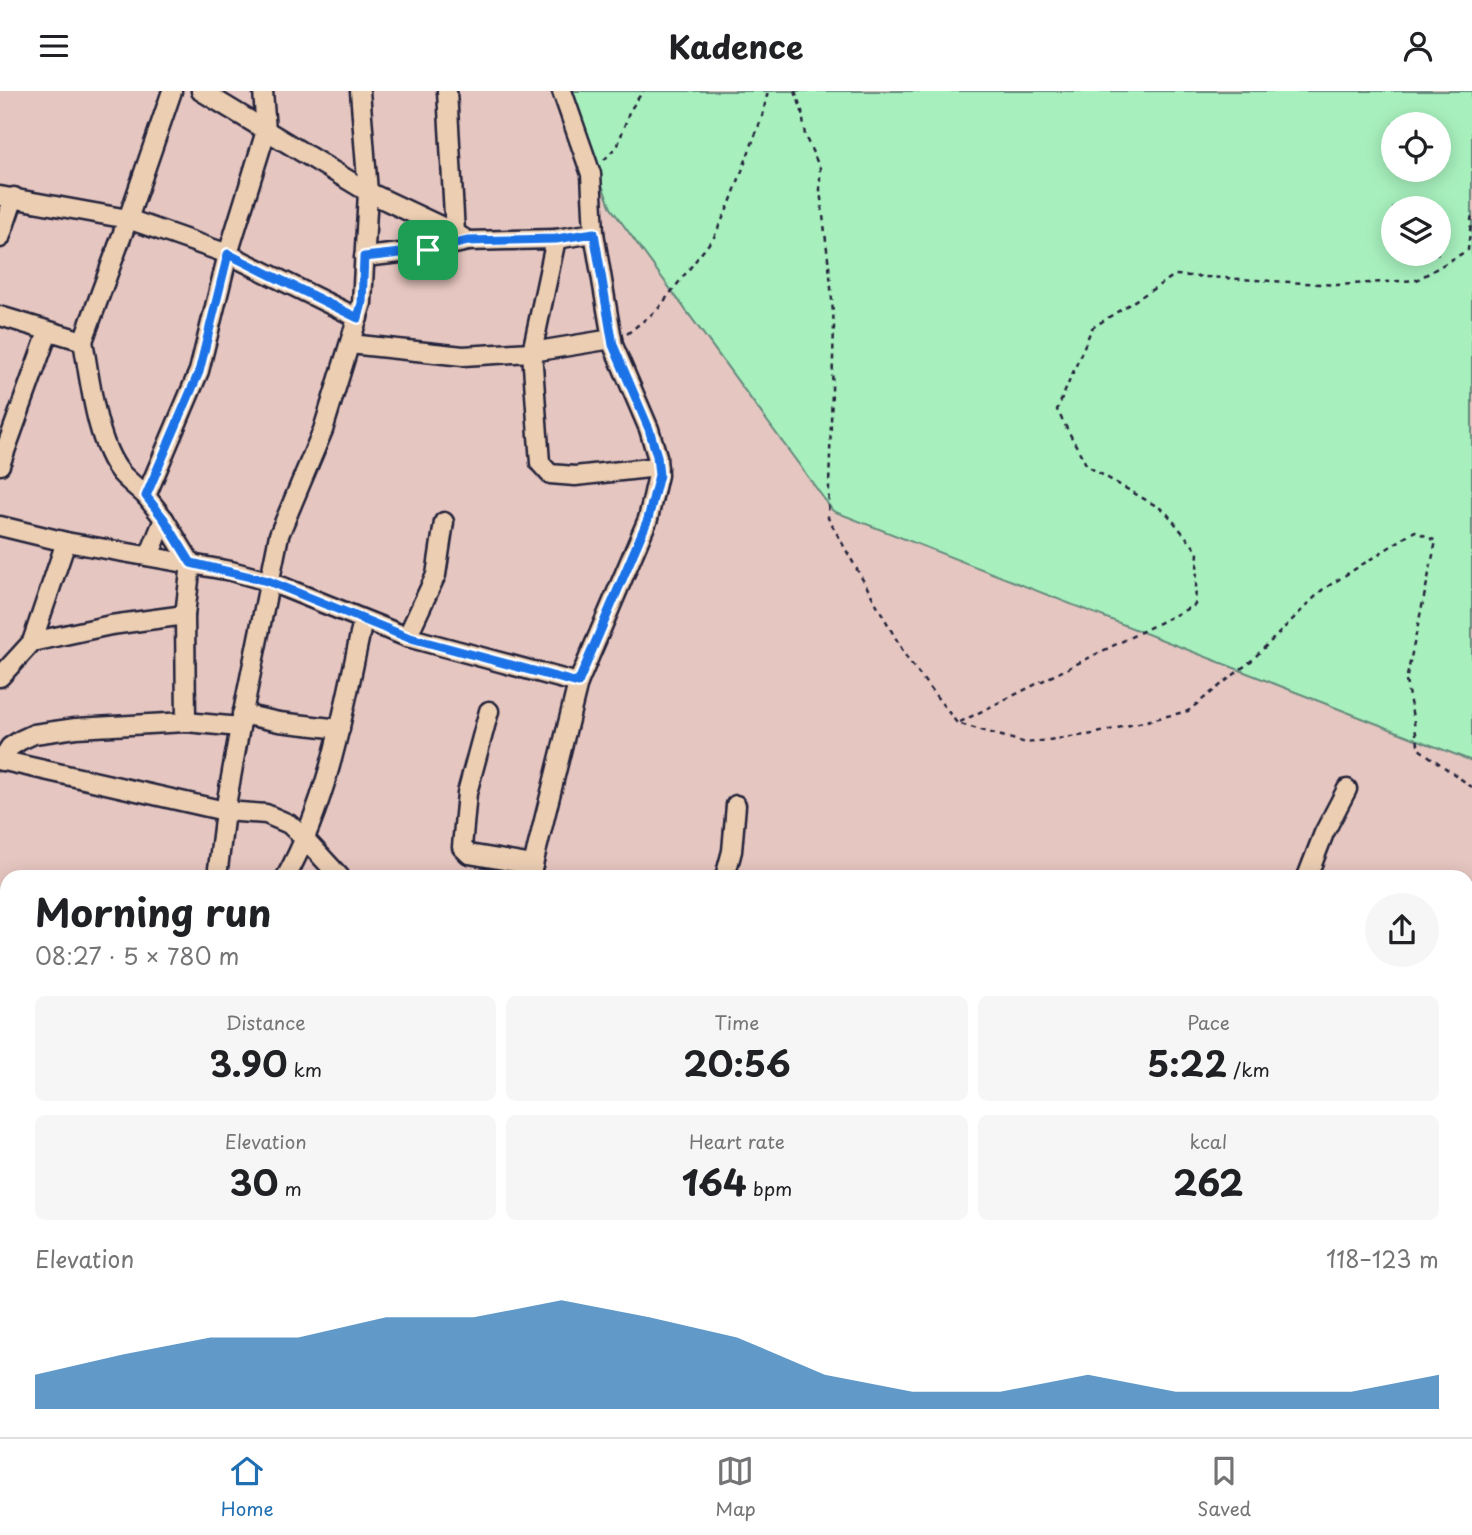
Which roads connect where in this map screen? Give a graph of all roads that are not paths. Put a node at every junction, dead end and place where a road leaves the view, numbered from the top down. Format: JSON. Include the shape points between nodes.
{"nodes":[{"id":1,"x":172,"y":91,"type":"edge"},
{"id":2,"x":201,"y":91,"type":"edge"},
{"id":3,"x":263,"y":91,"type":"edge"},
{"id":4,"x":360,"y":91,"type":"edge"},
{"id":5,"x":447,"y":91,"type":"edge"},
{"id":6,"x":562,"y":91,"type":"edge"},
{"id":7,"x":266,"y":131,"type":"junction"},
{"id":8,"x":368,"y":192,"type":"junction"},
{"id":9,"x":7,"y":197,"type":"edge"},
{"id":10,"x":128,"y":219,"type":"junction"},
{"id":11,"x":594,"y":233,"type":"junction"},
{"id":12,"x":461,"y":237,"type":"junction"},
{"id":13,"x":0,"y":238,"type":"edge"},
{"id":14,"x":556,"y":239,"type":"junction"},
{"id":15,"x":228,"y":254,"type":"junction"},
{"id":16,"x":364,"y":257,"type":"junction"},
{"id":17,"x":0,"y":316,"type":"edge"},
{"id":18,"x":358,"y":318,"type":"junction"},
{"id":19,"x":48,"y":332,"type":"junction"},
{"id":20,"x":83,"y":341,"type":"junction"},
{"id":21,"x":613,"y":342,"type":"junction"},
{"id":22,"x":349,"y":344,"type":"junction"},
{"id":23,"x":532,"y":352,"type":"junction"},
{"id":24,"x":0,"y":465,"type":"edge"},
{"id":25,"x":658,"y":467,"type":"junction"},
{"id":26,"x":146,"y":496,"type":"junction"},
{"id":27,"x":164,"y":519,"type":"junction"},
{"id":28,"x":444,"y":522,"type":"dead end"},
{"id":29,"x":0,"y":526,"type":"edge"},
{"id":30,"x":66,"y":543,"type":"junction"},
{"id":31,"x":149,"y":556,"type":"junction"},
{"id":32,"x":191,"y":563,"type":"junction"},
{"id":33,"x":268,"y":581,"type":"junction"},
{"id":34,"x":185,"y":615,"type":"junction"},
{"id":35,"x":363,"y":620,"type":"junction"},
{"id":36,"x":407,"y":637,"type":"junction"},
{"id":37,"x":32,"y":642,"type":"junction"},
{"id":38,"x":0,"y":677,"type":"edge"},
{"id":39,"x":578,"y":683,"type":"junction"},
{"id":40,"x":489,"y":711,"type":"dead end"},
{"id":41,"x":241,"y":720,"type":"junction"},
{"id":42,"x":186,"y":722,"type":"junction"},
{"id":43,"x":340,"y":729,"type":"junction"},
{"id":44,"x":1,"y":761,"type":"edge"},
{"id":45,"x":1347,"y":789,"type":"dead end"},
{"id":46,"x":736,"y":805,"type":"dead end"},
{"id":47,"x":225,"y":811,"type":"junction"},
{"id":48,"x":306,"y":840,"type":"junction"},
{"id":49,"x":218,"y":870,"type":"edge"},
{"id":50,"x":290,"y":870,"type":"edge"},
{"id":51,"x":334,"y":870,"type":"edge"},
{"id":52,"x":527,"y":870,"type":"edge"},
{"id":53,"x":531,"y":870,"type":"edge"},
{"id":54,"x":727,"y":870,"type":"edge"},
{"id":55,"x":1310,"y":870,"type":"edge"}],
"edges":[{"from":1,"to":10,"type":"street"},
{"from":2,"to":7,"type":"street"},
{"from":3,"to":7,"type":"street"},
{"from":4,"to":8,"type":"street"},
{"from":5,"to":12,"type":"street"},
{"from":6,"to":11,"type":"street","via":[[591,174]]},
{"from":7,"to":8,"type":"street"},
{"from":7,"to":15,"type":"street"},
{"from":8,"to":12,"type":"street"},
{"from":8,"to":16,"type":"street"},
{"from":9,"to":10,"type":"street"},
{"from":9,"to":13,"type":"street"},
{"from":10,"to":15,"type":"street"},
{"from":10,"to":20,"type":"street"},
{"from":11,"to":14,"type":"street"},
{"from":11,"to":21,"type":"street"},
{"from":12,"to":14,"type":"street"},
{"from":12,"to":16,"type":"street","via":[[428,250]]},
{"from":14,"to":23,"type":"street"},
{"from":15,"to":18,"type":"street"},
{"from":15,"to":26,"type":"street","via":[[199,372]]},
{"from":16,"to":18,"type":"street"},
{"from":17,"to":19,"type":"street"},
{"from":18,"to":22,"type":"street"},
{"from":19,"to":20,"type":"street"},
{"from":19,"to":24,"type":"street"},
{"from":20,"to":26,"type":"street","via":[[99,425],[121,473]]},
{"from":21,"to":23,"type":"street"},
{"from":21,"to":25,"type":"street","via":[[649,429]]},
{"from":22,"to":23,"type":"street","via":[[463,356]]},
{"from":22,"to":33,"type":"street","via":[[323,430],[279,535]]},
{"from":23,"to":25,"type":"street","via":[[538,451],[540,463],[550,474],[575,476]]},
{"from":25,"to":39,"type":"street","via":[[648,519]]},
{"from":26,"to":27,"type":"street"},
{"from":27,"to":31,"type":"street"},
{"from":27,"to":32,"type":"street"},
{"from":28,"to":36,"type":"street","via":[[436,575]]},
{"from":29,"to":30,"type":"street"},
{"from":30,"to":31,"type":"street"},
{"from":30,"to":37,"type":"street"},
{"from":31,"to":32,"type":"street"},
{"from":32,"to":33,"type":"street"},
{"from":32,"to":34,"type":"street"},
{"from":33,"to":35,"type":"street"},
{"from":33,"to":41,"type":"street"},
{"from":34,"to":37,"type":"street"},
{"from":34,"to":42,"type":"street"},
{"from":35,"to":36,"type":"street"},
{"from":35,"to":43,"type":"street"},
{"from":36,"to":39,"type":"street"},
{"from":37,"to":38,"type":"street"},
{"from":39,"to":53,"type":"street"},
{"from":40,"to":52,"type":"street","via":[[467,793],[463,847],[469,854]]},
{"from":41,"to":42,"type":"street"},
{"from":41,"to":43,"type":"street"},
{"from":41,"to":47,"type":"street"},
{"from":42,"to":44,"type":"street","via":[[34,734],[10,747]]},
{"from":43,"to":48,"type":"street"},
{"from":44,"to":47,"type":"street"},
{"from":45,"to":55,"type":"street"},
{"from":46,"to":54,"type":"street"},
{"from":47,"to":48,"type":"street","via":[[266,814],[289,824]]},
{"from":47,"to":49,"type":"street"},
{"from":48,"to":50,"type":"street"},
{"from":48,"to":51,"type":"street"}]}
